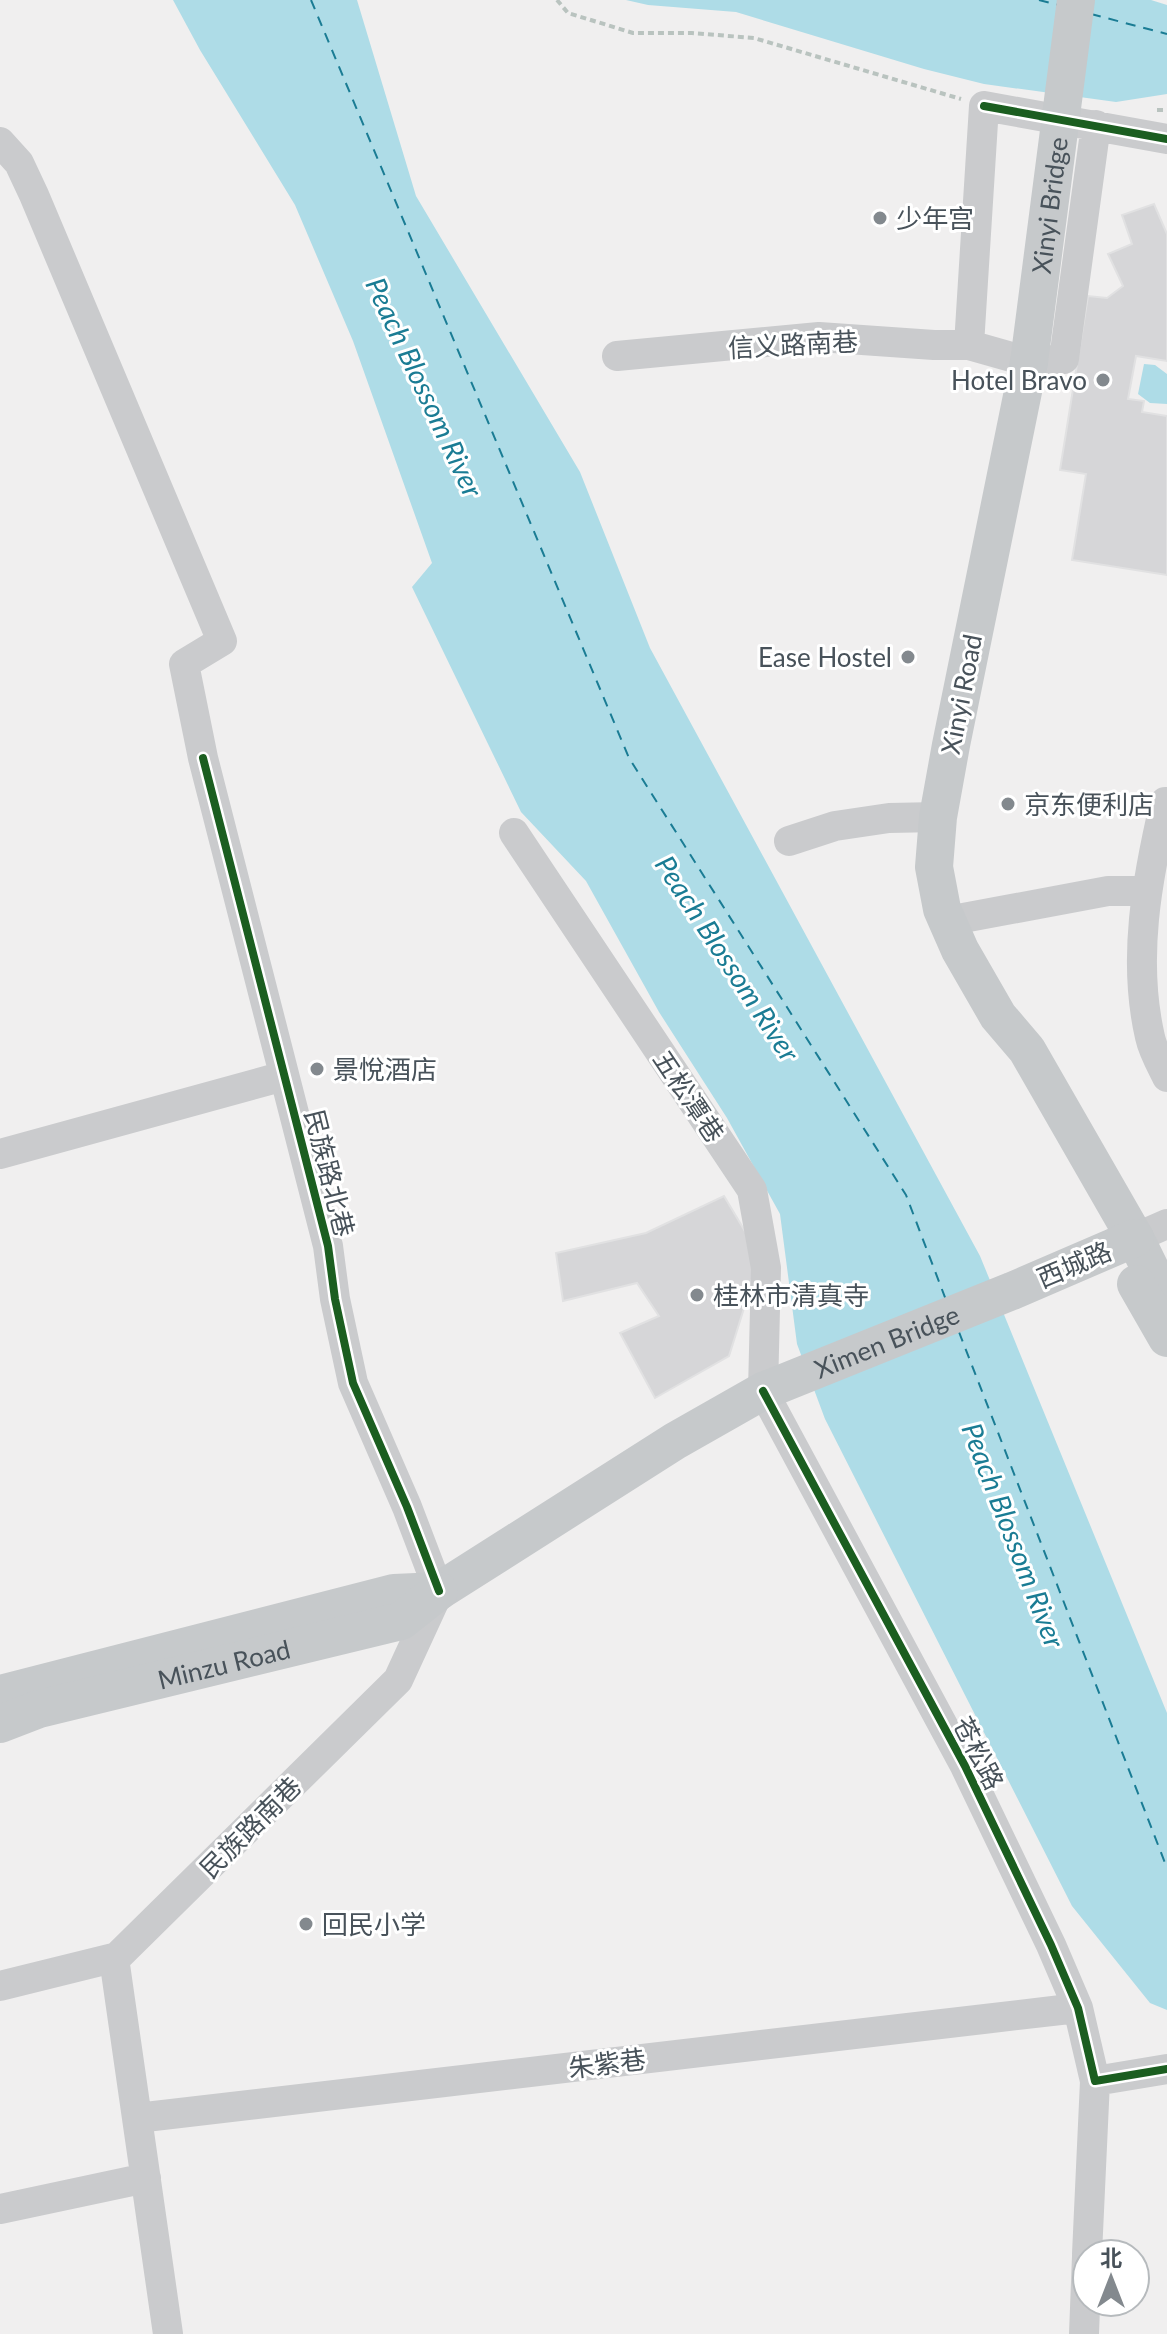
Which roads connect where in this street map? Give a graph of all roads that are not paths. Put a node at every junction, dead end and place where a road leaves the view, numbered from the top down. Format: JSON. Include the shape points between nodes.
{"nodes":[{"id":1,"x":1076,"y":0,"type":"edge"},
{"id":2,"x":1096,"y":125,"type":"junction"},
{"id":3,"x":1167,"y":139,"type":"edge"},
{"id":4,"x":0,"y":142,"type":"edge"},
{"id":5,"x":969,"y":345,"type":"junction"},
{"id":6,"x":617,"y":356,"type":"dead end"},
{"id":7,"x":1029,"y":362,"type":"junction"},
{"id":8,"x":1167,"y":802,"type":"edge"},
{"id":9,"x":938,"y":817,"type":"junction"},
{"id":10,"x":514,"y":833,"type":"dead end"},
{"id":11,"x":789,"y":841,"type":"dead end"},
{"id":12,"x":1146,"y":891,"type":"junction"},
{"id":13,"x":947,"y":921,"type":"junction"},
{"id":14,"x":1155,"y":982,"type":"edge"},
{"id":15,"x":284,"y":1076,"type":"junction"},
{"id":16,"x":1167,"y":1077,"type":"edge"},
{"id":17,"x":0,"y":1154,"type":"edge"},
{"id":18,"x":1139,"y":1236,"type":"edge"},
{"id":19,"x":1012,"y":1291,"type":"joint"},
{"id":20,"x":1167,"y":1303,"type":"edge"},
{"id":21,"x":1167,"y":1338,"type":"edge"},
{"id":22,"x":763,"y":1391,"type":"junction"},
{"id":23,"x":439,"y":1591,"type":"junction"},
{"id":24,"x":7,"y":1690,"type":"edge"},
{"id":25,"x":0,"y":1724,"type":"edge"},
{"id":26,"x":114,"y":1958,"type":"junction"},
{"id":27,"x":0,"y":1986,"type":"edge"},
{"id":28,"x":1078,"y":2008,"type":"junction"},
{"id":29,"x":1167,"y":2069,"type":"edge"},
{"id":30,"x":1095,"y":2081,"type":"junction"},
{"id":31,"x":137,"y":2118,"type":"junction"},
{"id":32,"x":146,"y":2178,"type":"junction"},
{"id":33,"x":0,"y":2209,"type":"edge"},
{"id":34,"x":1088,"y":2238,"type":"edge"},
{"id":35,"x":168,"y":2334,"type":"edge"}],
"edges":[{"from":1,"to":7,"type":"main road","name":"Xinyi Bridge","bridge":true},
{"from":2,"to":3,"type":"street"},
{"from":2,"to":5,"type":"street","via":[[984,106]]},
{"from":2,"to":7,"type":"street","via":[[1064,359]]},
{"from":4,"to":15,"type":"street","name":"民族路北巷","via":[[19,163],[34,195],[222,641],[184,664]]},
{"from":5,"to":6,"type":"street","name":"信义路南巷","via":[[819,337]]},
{"from":5,"to":7,"type":"street","name":"信义路南巷"},
{"from":7,"to":9,"type":"main road","name":"Xinyi Road"},
{"from":8,"to":12,"type":"street"},
{"from":9,"to":11,"type":"street","via":[[835,826]]},
{"from":9,"to":13,"type":"main road","name":"Xinyi Road","via":[[934,867]]},
{"from":10,"to":22,"type":"street","name":"五松潭巷","via":[[752,1190],[766,1268]]},
{"from":12,"to":13,"type":"street","via":[[1108,891]]},
{"from":12,"to":14,"type":"street"},
{"from":13,"to":18,"type":"main road","name":"Xinyi Road","via":[[998,1016],[1011,1060]]},
{"from":14,"to":16,"type":"street","via":[[1150,1040]]},
{"from":15,"to":17,"type":"street"},
{"from":15,"to":23,"type":"street","name":"民族路北巷","via":[[328,1246],[353,1383]]},
{"from":18,"to":19,"type":"main road","name":"西城路"},
{"from":18,"to":20,"type":"main road"},
{"from":18,"to":21,"type":"main road"},
{"from":19,"to":22,"type":"main road","name":"Ximen Bridge"},
{"from":22,"to":23,"type":"main road","name":"Minzu Road"},
{"from":22,"to":28,"type":"street","name":"苍松路","via":[[965,1766]]},
{"from":23,"to":24,"type":"main road","name":"Minzu Road","via":[[394,1593]]},
{"from":23,"to":25,"type":"main road","name":"Minzu Road","via":[[401,1621],[39,1709]]},
{"from":23,"to":26,"type":"street","name":"民族路南巷","via":[[398,1680]]},
{"from":26,"to":27,"type":"street","name":"民族路南巷"},
{"from":26,"to":31,"type":"street"},
{"from":28,"to":30,"type":"street","name":"苍松路"},
{"from":28,"to":31,"type":"street","name":"朱紫巷"},
{"from":29,"to":30,"type":"street"},
{"from":30,"to":34,"type":"street","name":"苍松路"},
{"from":31,"to":32,"type":"street"},
{"from":32,"to":33,"type":"street"},
{"from":32,"to":35,"type":"street"}]}
